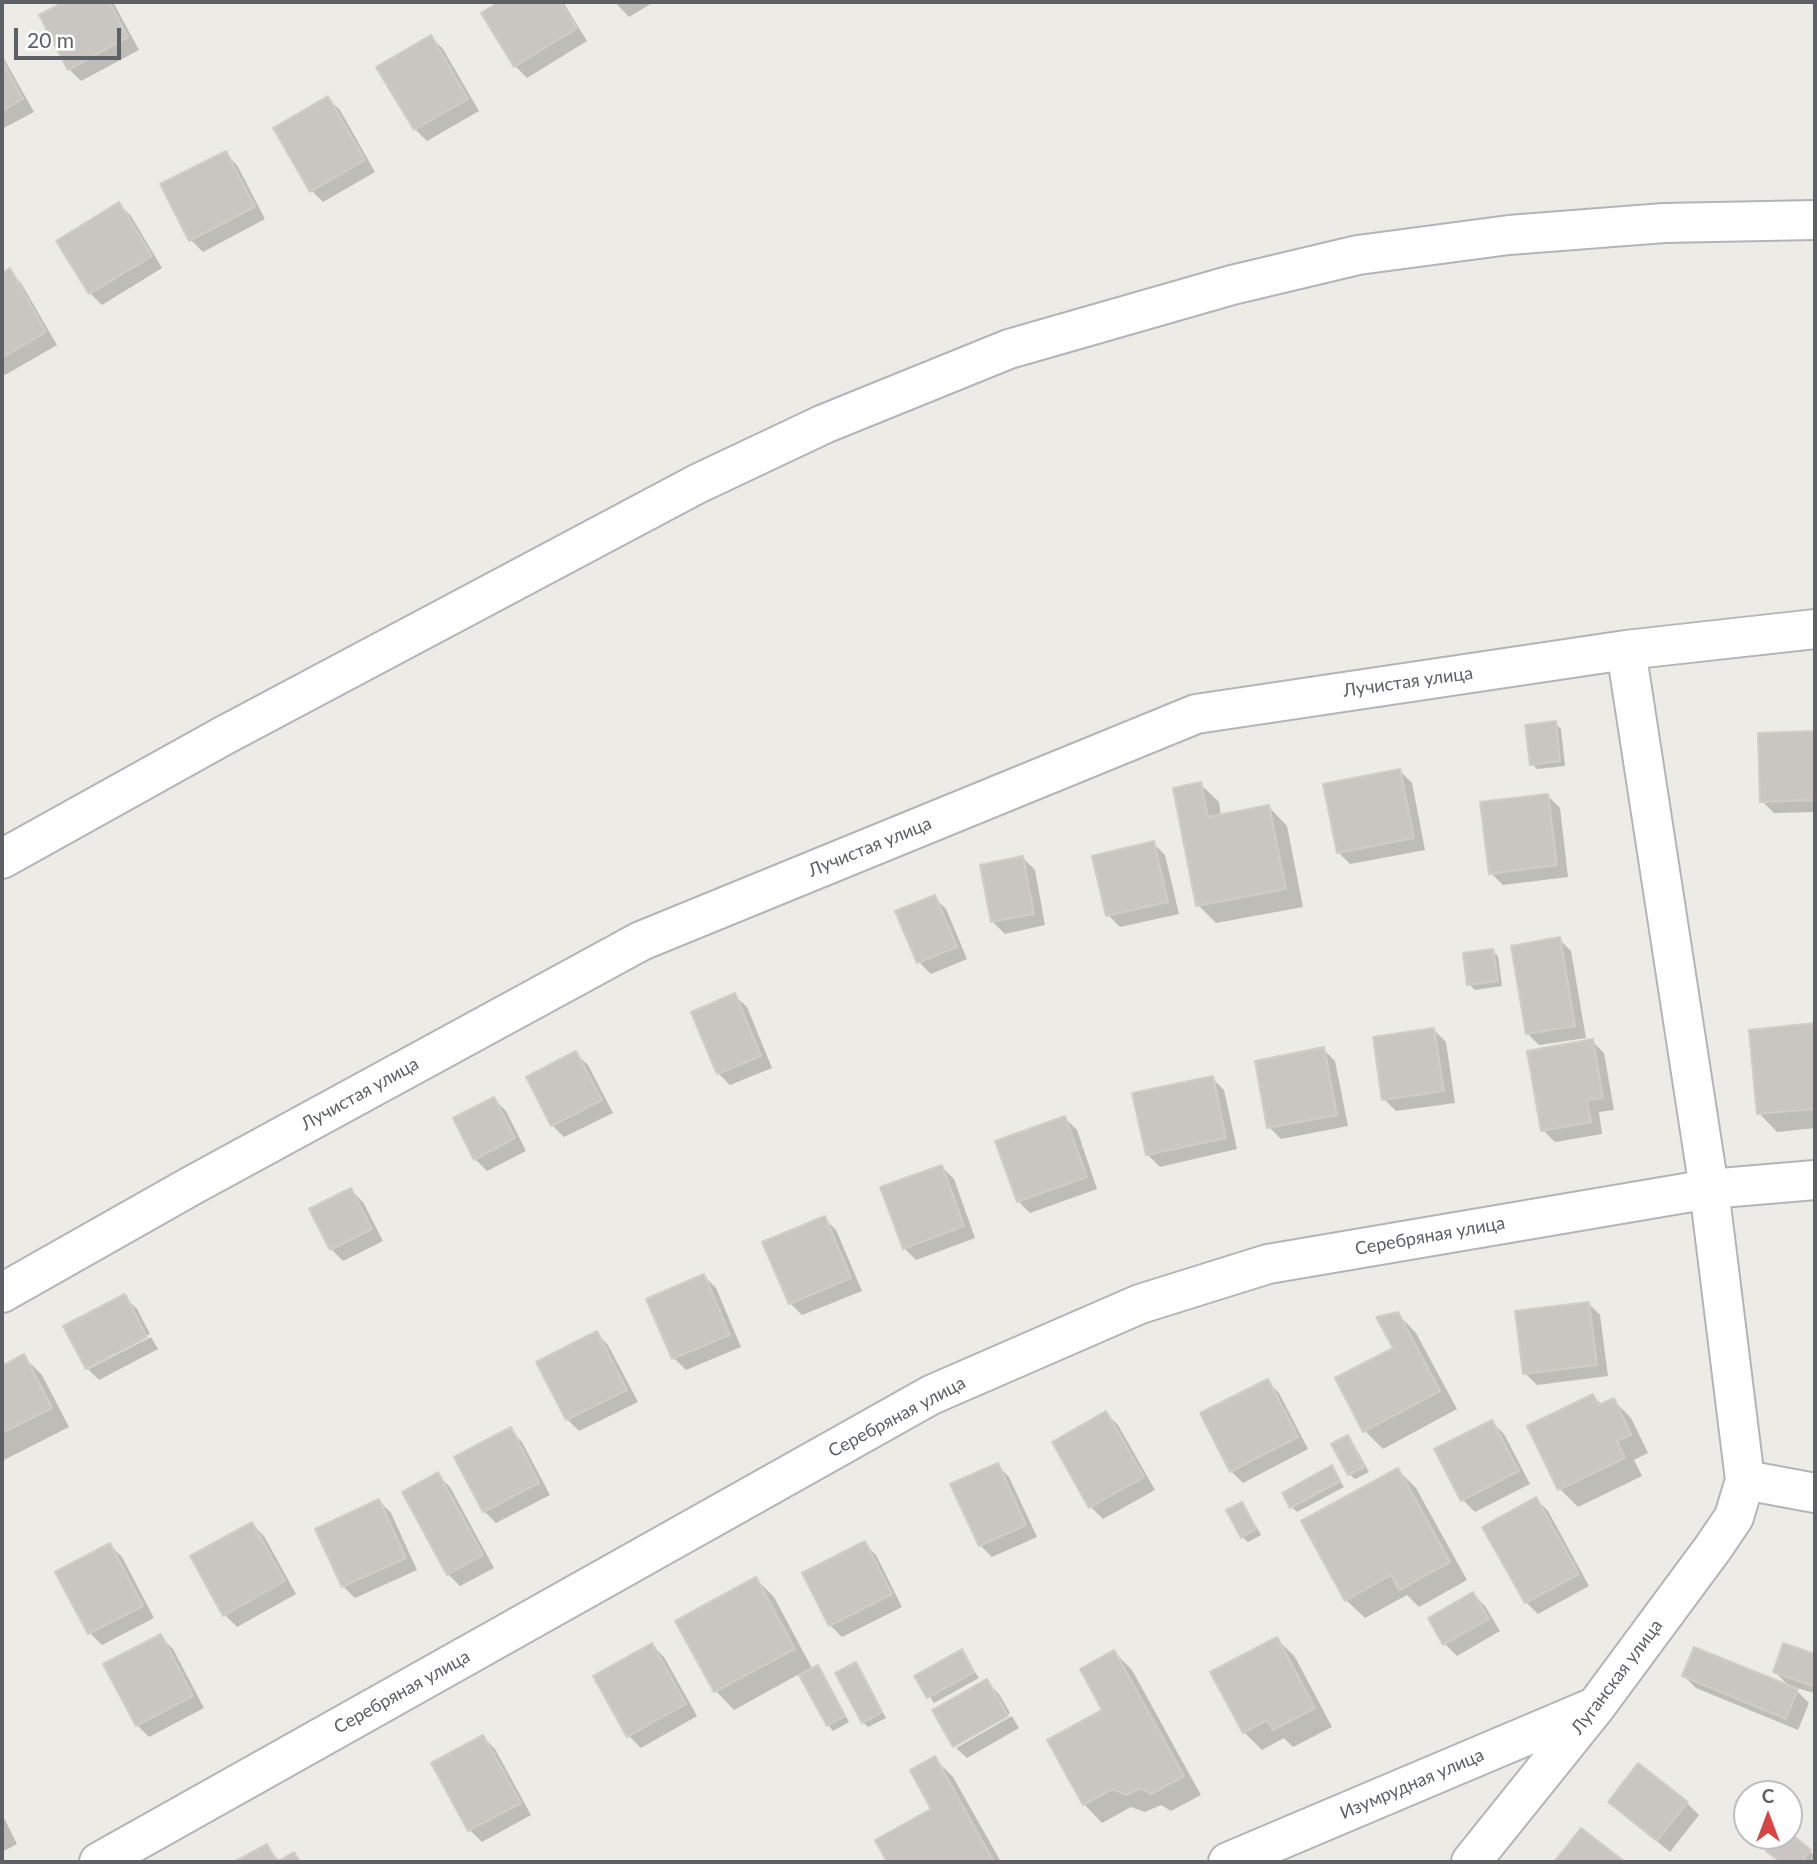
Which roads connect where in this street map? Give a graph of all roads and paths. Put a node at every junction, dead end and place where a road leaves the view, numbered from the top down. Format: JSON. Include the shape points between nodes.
{"nodes":[{"id":1,"x":1815,"y":219,"type":"edge"},
{"id":2,"x":1815,"y":629,"type":"edge"},
{"id":3,"x":1626,"y":650,"type":"junction"},
{"id":4,"x":2,"y":859,"type":"edge"},
{"id":5,"x":1815,"y":1180,"type":"edge"},
{"id":6,"x":1709,"y":1189,"type":"junction"},
{"id":7,"x":2,"y":1293,"type":"edge"},
{"id":8,"x":1745,"y":1480,"type":"junction"},
{"id":9,"x":1815,"y":1493,"type":"edge"},
{"id":10,"x":1597,"y":1705,"type":"junction"},
{"id":11,"x":136,"y":1853,"type":"edge"},
{"id":12,"x":99,"y":1862,"type":"edge"},
{"id":13,"x":1228,"y":1862,"type":"edge"},
{"id":14,"x":1471,"y":1862,"type":"edge"}],
"edges":[{"from":1,"to":4,"type":"street","via":[[1509,235],[1358,256],[1232,285],[1009,349],[824,424],[697,484]]},
{"from":2,"to":3,"type":"street","name":"Лучистая улица"},
{"from":3,"to":6,"type":"street"},
{"from":3,"to":7,"type":"street","name":"Лучистая улица","via":[[1196,714],[641,941]]},
{"from":5,"to":6,"type":"street","name":"Серебряная улица"},
{"from":6,"to":8,"type":"street"},
{"from":6,"to":11,"type":"street","name":"Серебряная улица","via":[[1268,1264],[1140,1304],[930,1395]]},
{"from":8,"to":9,"type":"street"},
{"from":8,"to":10,"type":"street","name":"Луганская улица","via":[[1727,1528]]},
{"from":10,"to":13,"type":"street","name":"Изумрудная улица"},
{"from":10,"to":14,"type":"street","name":"Луганская улица"},
{"from":11,"to":12,"type":"street","name":"Серебряная улица"}]}
